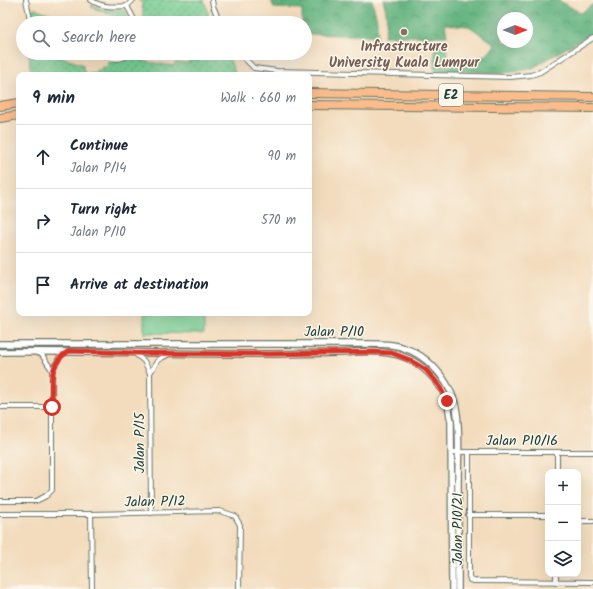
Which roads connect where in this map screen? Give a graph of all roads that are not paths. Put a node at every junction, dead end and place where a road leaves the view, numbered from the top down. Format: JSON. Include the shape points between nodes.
{"nodes":[{"id":1,"x":26,"y":0,"type":"edge"},
{"id":2,"x":91,"y":0,"type":"edge"},
{"id":3,"x":133,"y":0,"type":"edge"},
{"id":4,"x":212,"y":0,"type":"edge"},
{"id":5,"x":127,"y":6,"type":"junction"},
{"id":6,"x":29,"y":16,"type":"edge"},
{"id":7,"x":132,"y":16,"type":"edge"},
{"id":8,"x":217,"y":16,"type":"edge"},
{"id":9,"x":593,"y":38,"type":"edge"},
{"id":10,"x":246,"y":60,"type":"edge"},
{"id":11,"x":312,"y":93,"type":"edge"},
{"id":12,"x":593,"y":97,"type":"edge"},
{"id":13,"x":16,"y":104,"type":"edge"},
{"id":14,"x":312,"y":105,"type":"edge"},
{"id":15,"x":0,"y":106,"type":"edge"},
{"id":16,"x":593,"y":108,"type":"edge"},
{"id":17,"x":16,"y":115,"type":"edge"},
{"id":18,"x":0,"y":118,"type":"edge"},
{"id":19,"x":0,"y":344,"type":"edge"},
{"id":20,"x":69,"y":351,"type":"junction"},
{"id":21,"x":0,"y":352,"type":"edge"},
{"id":22,"x":33,"y":352,"type":"junction"},
{"id":23,"x":134,"y":353,"type":"junction"},
{"id":24,"x":171,"y":353,"type":"junction"},
{"id":25,"x":52,"y":370,"type":"junction"},
{"id":26,"x":150,"y":373,"type":"junction"},
{"id":27,"x":0,"y":407,"type":"edge"},
{"id":28,"x":52,"y":407,"type":"junction"},
{"id":29,"x":451,"y":452,"type":"junction"},
{"id":30,"x":458,"y":452,"type":"junction"},
{"id":31,"x":469,"y":452,"type":"junction"},
{"id":32,"x":557,"y":452,"type":"junction"},
{"id":33,"x":593,"y":452,"type":"edge"},
{"id":34,"x":557,"y":469,"type":"edge"},
{"id":35,"x":0,"y":501,"type":"edge"},
{"id":36,"x":151,"y":513,"type":"junction"},
{"id":37,"x":0,"y":514,"type":"edge"},
{"id":38,"x":91,"y":514,"type":"junction"},
{"id":39,"x":468,"y":515,"type":"junction"},
{"id":40,"x":545,"y":515,"type":"edge"},
{"id":41,"x":581,"y":521,"type":"edge"},
{"id":42,"x":593,"y":521,"type":"edge"},
{"id":43,"x":556,"y":577,"type":"edge"},
{"id":44,"x":556,"y":582,"type":"junction"},
{"id":45,"x":593,"y":582,"type":"edge"},
{"id":46,"x":92,"y":589,"type":"edge"},
{"id":47,"x":239,"y":589,"type":"edge"},
{"id":48,"x":452,"y":589,"type":"edge"},
{"id":49,"x":458,"y":589,"type":"edge"}],
"edges":[{"from":1,"to":6,"type":"street"},
{"from":2,"to":5,"type":"street","via":[[105,6]]},
{"from":3,"to":5,"type":"street"},
{"from":4,"to":8,"type":"street"},
{"from":5,"to":7,"type":"street"},
{"from":9,"to":10,"type":"street","via":[[540,72],[510,77],[277,71],[254,68]]},
{"from":11,"to":12,"type":"highway","number":"E2"},
{"from":13,"to":15,"type":"highway"},
{"from":14,"to":16,"type":"highway","number":"E2"},
{"from":17,"to":18,"type":"highway"},
{"from":19,"to":30,"type":"street","name":"Jalan P/10","via":[[393,346],[413,352],[427,360],[448,388],[457,414]]},
{"from":20,"to":22,"type":"street","name":"Jalan P/10"},
{"from":20,"to":23,"type":"street","name":"Jalan P/10"},
{"from":20,"to":25,"type":"street","via":[[61,355]]},
{"from":21,"to":22,"type":"street","name":"Jalan P/10"},
{"from":22,"to":25,"type":"street","via":[[42,355]]},
{"from":23,"to":24,"type":"street","name":"Jalan P/10"},
{"from":23,"to":26,"type":"street","via":[[144,361]]},
{"from":24,"to":26,"type":"street","via":[[158,360]]},
{"from":24,"to":29,"type":"street","name":"Jalan P/10","via":[[392,353],[426,370],[439,385],[447,401],[451,421]]},
{"from":25,"to":28,"type":"street"},
{"from":26,"to":36,"type":"street","name":"Jalan P/15"},
{"from":27,"to":28,"type":"street"},
{"from":28,"to":35,"type":"street","via":[[52,490],[36,501]]},
{"from":29,"to":30,"type":"street","name":"Jalan P10/16"},
{"from":29,"to":48,"type":"street","name":"Jalan P/10"},
{"from":30,"to":31,"type":"street","name":"Jalan P10/16"},
{"from":30,"to":49,"type":"street","name":"Jalan P/10"},
{"from":31,"to":32,"type":"street","name":"Jalan P10/16"},
{"from":31,"to":39,"type":"street","name":"Jalan P10/21"},
{"from":32,"to":33,"type":"street","name":"Jalan P10/16"},
{"from":32,"to":34,"type":"street"},
{"from":36,"to":38,"type":"street","name":"Jalan P/12"},
{"from":36,"to":47,"type":"street","name":"Jalan P/12","via":[[220,511],[235,516],[240,525]]},
{"from":37,"to":38,"type":"street","name":"Jalan P/12"},
{"from":38,"to":46,"type":"street"},
{"from":39,"to":40,"type":"street"},
{"from":39,"to":44,"type":"street","name":"Jalan P10/21","via":[[470,580]]},
{"from":41,"to":42,"type":"street"},
{"from":43,"to":44,"type":"street"},
{"from":44,"to":45,"type":"street","name":"Jalan P10/21"}]}
